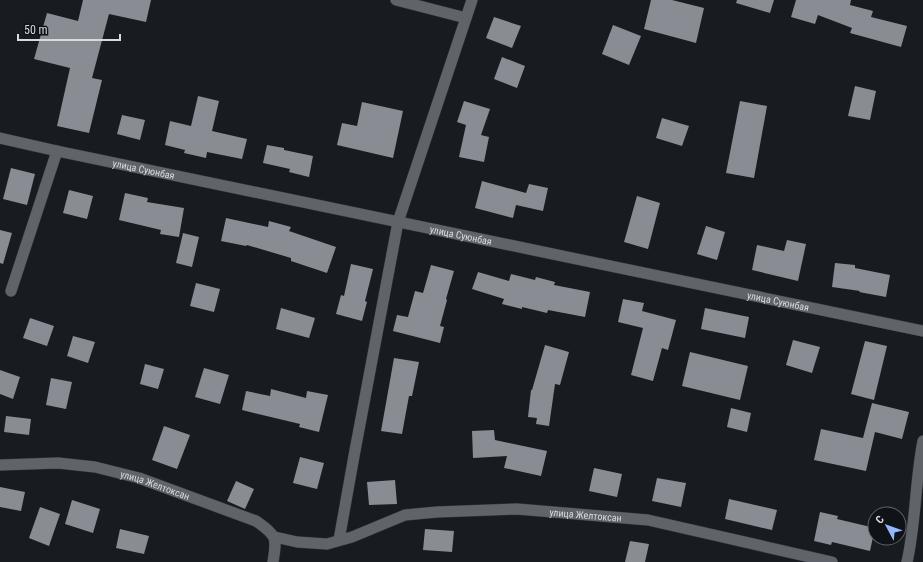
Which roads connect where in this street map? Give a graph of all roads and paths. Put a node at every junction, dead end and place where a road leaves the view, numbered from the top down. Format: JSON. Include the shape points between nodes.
{"nodes":[{"id":1,"x":396,"y":0,"type":"edge"},
{"id":2,"x":472,"y":0,"type":"edge"},
{"id":3,"x":466,"y":18,"type":"junction"},
{"id":4,"x":0,"y":138,"type":"edge"},
{"id":5,"x":58,"y":151,"type":"junction"},
{"id":6,"x":398,"y":222,"type":"junction"},
{"id":7,"x":11,"y":291,"type":"dead end"},
{"id":8,"x":923,"y":331,"type":"edge"},
{"id":9,"x":923,"y":441,"type":"edge"},
{"id":10,"x":0,"y":465,"type":"edge"},
{"id":11,"x":275,"y":537,"type":"junction"},
{"id":12,"x":339,"y":540,"type":"junction"},
{"id":13,"x":273,"y":562,"type":"edge"},
{"id":14,"x":832,"y":562,"type":"edge"},
{"id":15,"x":908,"y":562,"type":"edge"}],
"edges":[{"from":1,"to":3,"type":"street"},
{"from":2,"to":3,"type":"street"},
{"from":3,"to":6,"type":"street"},
{"from":4,"to":5,"type":"street","name":"улица Суюнбая"},
{"from":5,"to":6,"type":"street","name":"улица Суюнбая"},
{"from":5,"to":7,"type":"street"},
{"from":6,"to":8,"type":"street","name":"улица Суюнбая"},
{"from":6,"to":12,"type":"street"},
{"from":9,"to":15,"type":"street"},
{"from":10,"to":11,"type":"street","name":"улица Желтоксан","via":[[58,463],[117,472],[256,521]]},
{"from":11,"to":12,"type":"street","name":"улица Желтоксан","via":[[297,542],[328,544]]},
{"from":11,"to":13,"type":"street"},
{"from":12,"to":14,"type":"street","name":"улица Желтоксан","via":[[404,516],[517,509],[648,520]]}]}
